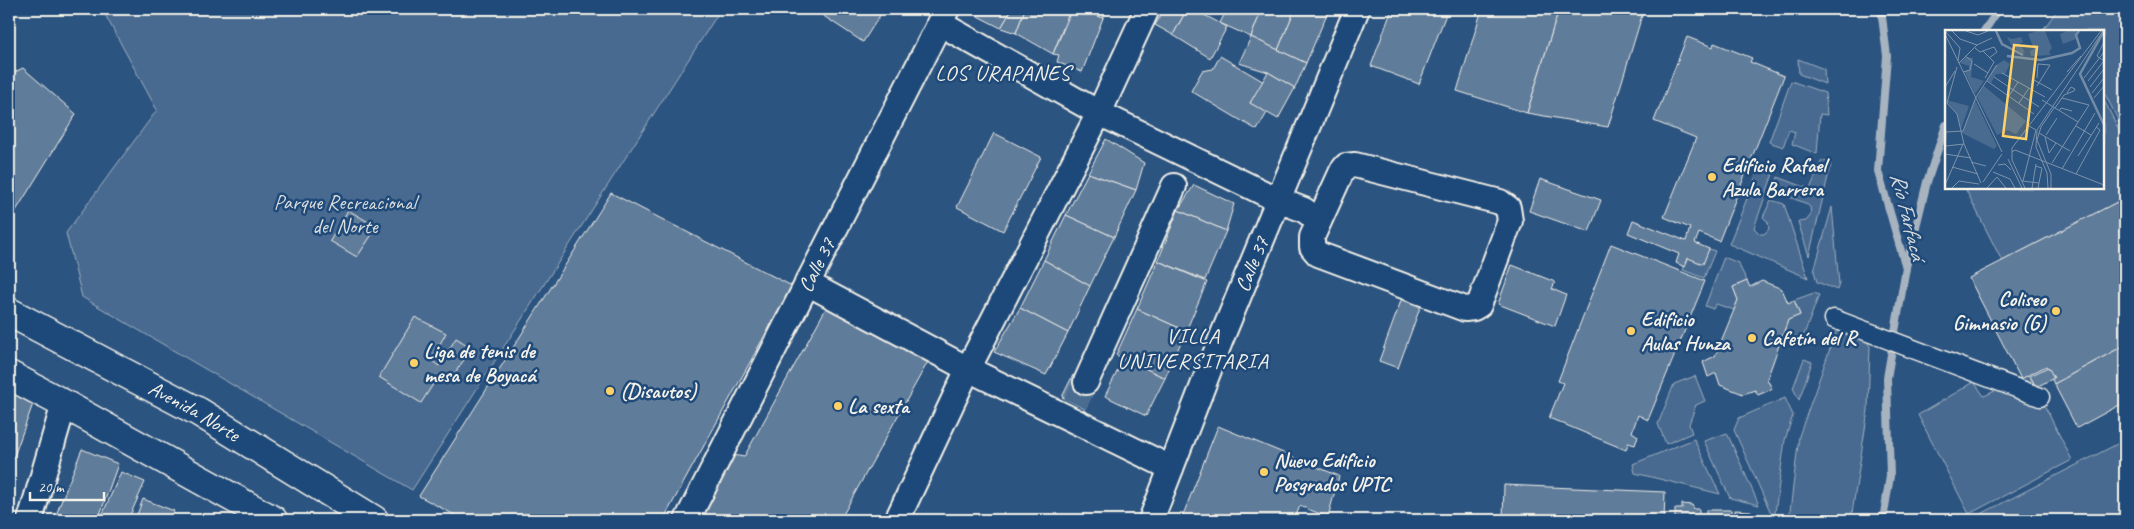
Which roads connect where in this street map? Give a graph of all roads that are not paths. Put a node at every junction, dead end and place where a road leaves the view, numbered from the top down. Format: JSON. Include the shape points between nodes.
{"nodes":[{"id":1,"x":1147,"y":9,"type":"edge"},
{"id":2,"x":1357,"y":9,"type":"edge"},
{"id":3,"x":943,"y":16,"type":"edge"},
{"id":4,"x":1100,"y":113,"type":"junction"},
{"id":5,"x":1174,"y":186,"type":"dead end"},
{"id":6,"x":1278,"y":200,"type":"junction"},
{"id":7,"x":1319,"y":221,"type":"junction"},
{"id":8,"x":807,"y":283,"type":"junction"},
{"id":9,"x":9,"y":312,"type":"edge"},
{"id":10,"x":1834,"y":319,"type":"dead end"},
{"id":11,"x":968,"y":369,"type":"junction"},
{"id":12,"x":9,"y":375,"type":"edge"},
{"id":13,"x":1086,"y":382,"type":"tunnel mouth"},
{"id":14,"x":2040,"y":397,"type":"dead end"},
{"id":15,"x":64,"y":404,"type":"junction"},
{"id":16,"x":1171,"y":468,"type":"junction"},
{"id":17,"x":30,"y":520,"type":"edge"},
{"id":18,"x":273,"y":520,"type":"edge"},
{"id":19,"x":374,"y":520,"type":"edge"},
{"id":20,"x":687,"y":520,"type":"edge"},
{"id":21,"x":897,"y":520,"type":"edge"},
{"id":22,"x":1151,"y":520,"type":"edge"}],
"edges":[{"from":1,"to":4,"type":"street"},
{"from":2,"to":6,"type":"street","name":"Calle 37"},
{"from":3,"to":4,"type":"street"},
{"from":3,"to":8,"type":"street","name":"Calle 37"},
{"from":4,"to":6,"type":"street"},
{"from":4,"to":11,"type":"street"},
{"from":5,"to":13,"type":"street"},
{"from":6,"to":7,"type":"street","via":[[1304,210]]},
{"from":6,"to":16,"type":"street","name":"Calle 37"},
{"from":7,"to":7,"type":"street","via":[[1342,170],[1355,165],[1500,202],[1508,208],[1510,221],[1479,305],[1465,309],[1318,254],[1312,247],[1312,237]]},
{"from":8,"to":11,"type":"street"},
{"from":8,"to":20,"type":"street","name":"Calle 37"},
{"from":9,"to":19,"type":"main road","name":"Avenida Norte","via":[[199,412]]},
{"from":10,"to":14,"type":"street"},
{"from":11,"to":16,"type":"street","via":[[1073,411]]},
{"from":11,"to":21,"type":"street"},
{"from":12,"to":15,"type":"main road"},
{"from":15,"to":17,"type":"street"},
{"from":15,"to":18,"type":"main road"},
{"from":16,"to":22,"type":"street","name":"Calle 37"}]}
